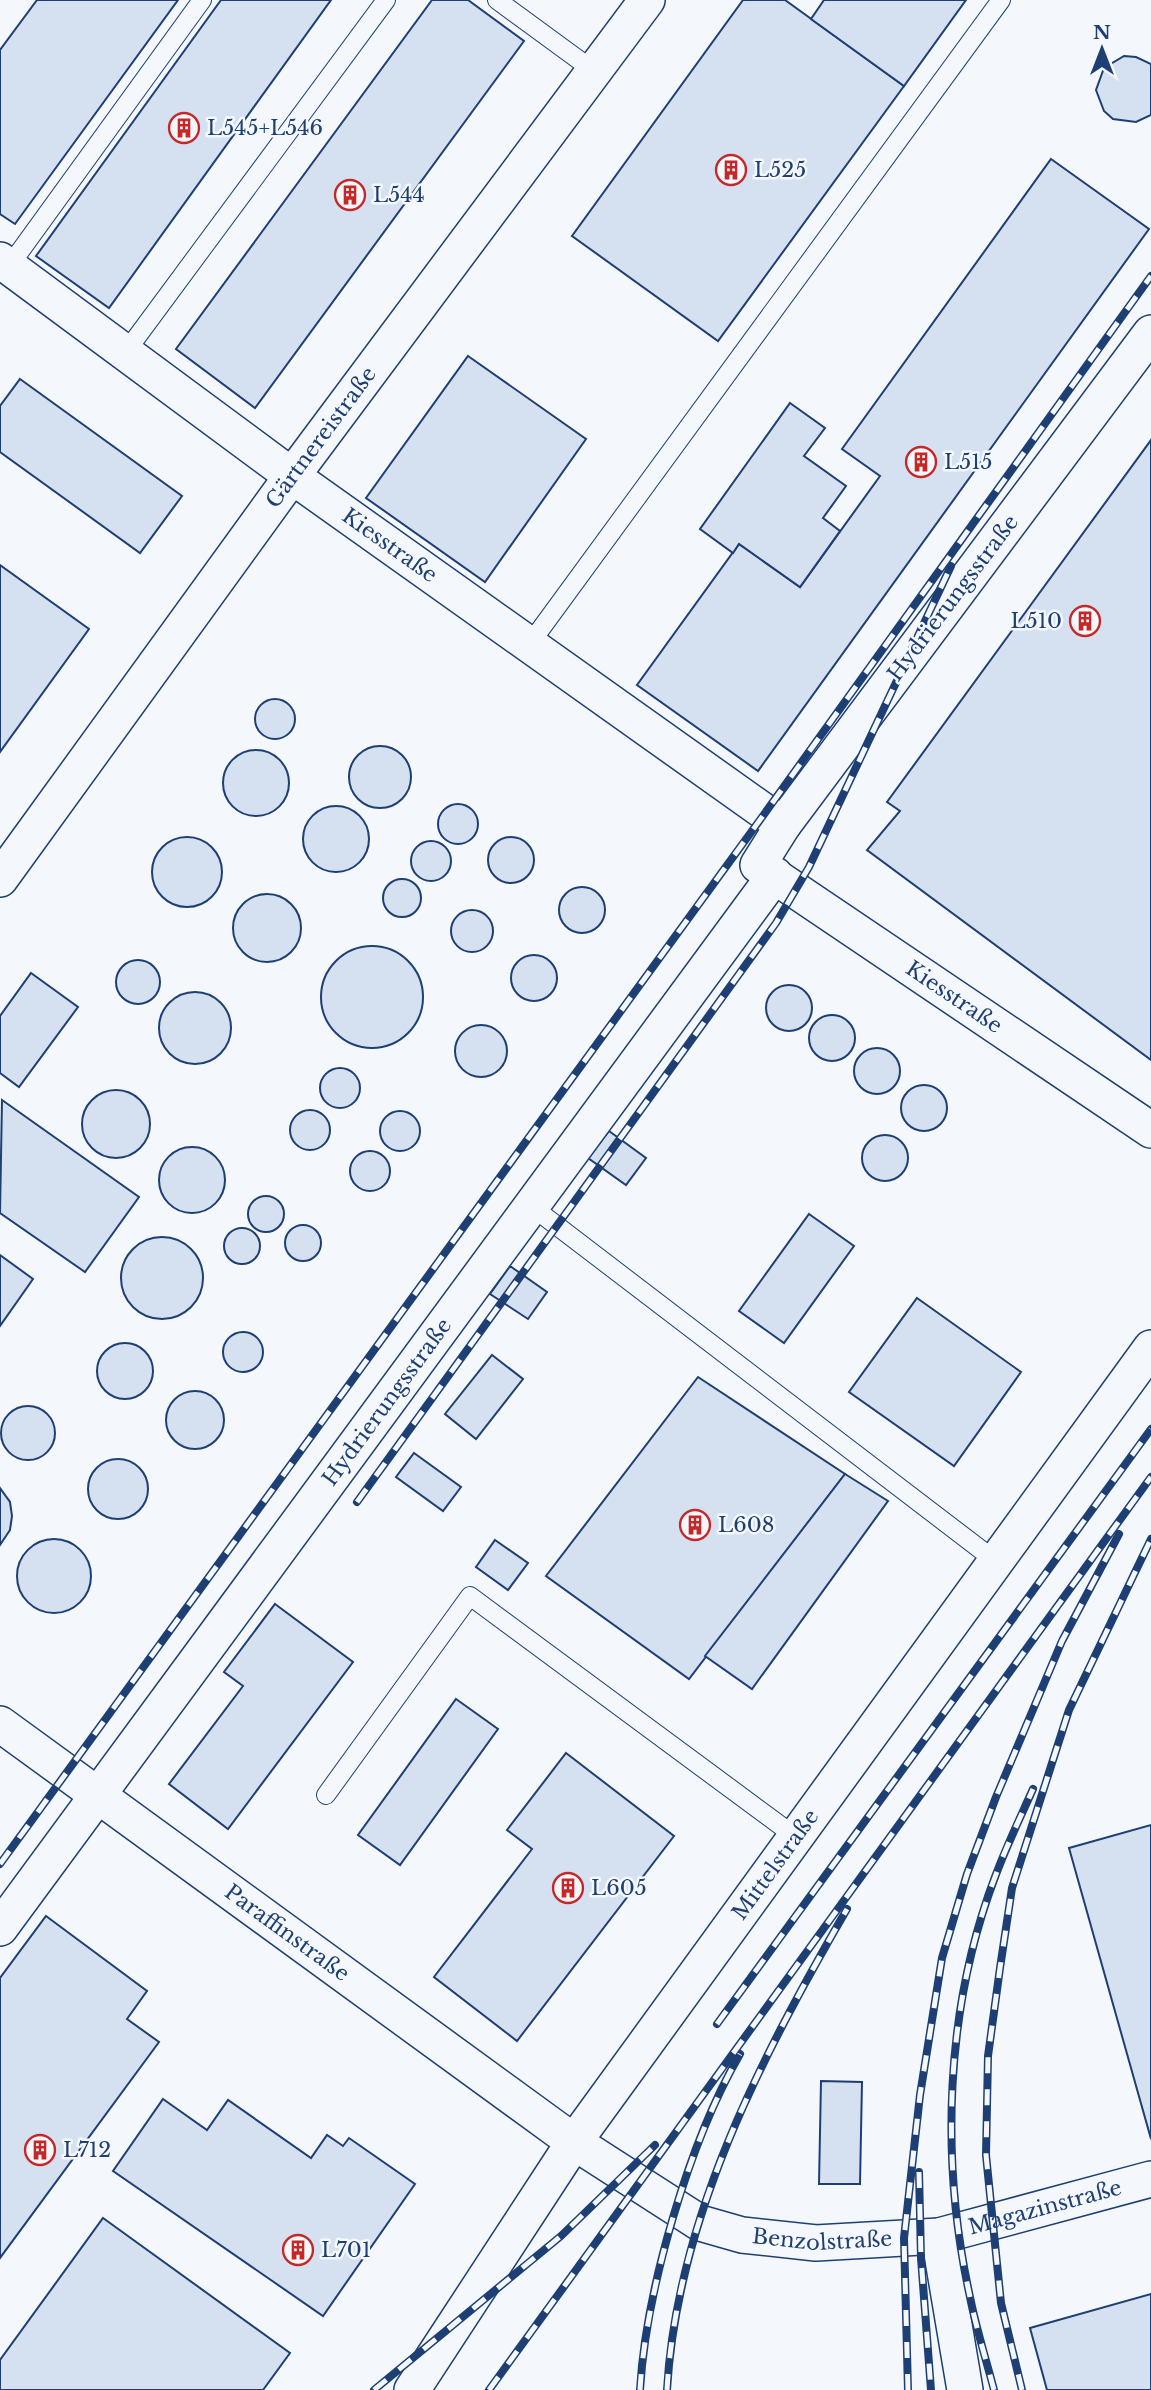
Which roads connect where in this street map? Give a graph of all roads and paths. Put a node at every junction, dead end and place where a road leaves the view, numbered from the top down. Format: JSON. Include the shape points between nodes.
{"nodes":[{"id":1,"x":202,"y":0,"type":"edge"},
{"id":2,"x":386,"y":0,"type":"edge"},
{"id":3,"x":498,"y":0,"type":"edge"},
{"id":4,"x":647,"y":0,"type":"edge"},
{"id":5,"x":1001,"y":0,"type":"edge"},
{"id":6,"x":594,"y":71,"type":"junction"},
{"id":7,"x":3,"y":269,"type":"edge"},
{"id":8,"x":1151,"y":333,"type":"edge"},
{"id":9,"x":125,"y":353,"type":"junction"},
{"id":10,"x":292,"y":476,"type":"junction"},
{"id":11,"x":529,"y":645,"type":"junction"},
{"id":12,"x":783,"y":825,"type":"junction"},
{"id":13,"x":766,"y":870,"type":"junction"},
{"id":14,"x":0,"y":879,"type":"edge"},
{"id":15,"x":1151,"y":1130,"type":"edge"},
{"id":16,"x":531,"y":1206,"type":"junction"},
{"id":17,"x":1151,"y":1348,"type":"edge"},
{"id":18,"x":997,"y":1562,"type":"junction"},
{"id":19,"x":0,"y":1724,"type":"edge"},
{"id":20,"x":326,"y":1795,"type":"dead end"},
{"id":21,"x":98,"y":1796,"type":"junction"},
{"id":22,"x":796,"y":1837,"type":"junction"},
{"id":23,"x":0,"y":1928,"type":"edge"},
{"id":24,"x":574,"y":2142,"type":"junction"},
{"id":25,"x":1151,"y":2179,"type":"edge"},
{"id":26,"x":939,"y":2236,"type":"junction"},
{"id":27,"x":412,"y":2390,"type":"edge"},
{"id":28,"x":965,"y":2390,"type":"edge"}],
"edges":[{"from":1,"to":7,"type":"lane"},
{"from":2,"to":9,"type":"lane"},
{"from":3,"to":6,"type":"lane"},
{"from":4,"to":6,"type":"street","name":"Gärtnereistraße"},
{"from":5,"to":11,"type":"lane"},
{"from":6,"to":10,"type":"street","name":"Gärtnereistraße"},
{"from":7,"to":9,"type":"street","name":"Kiesstraße"},
{"from":8,"to":12,"type":"street","name":"Hydrierungsstraße"},
{"from":9,"to":10,"type":"street","name":"Kiesstraße"},
{"from":10,"to":11,"type":"street","name":"Kiesstraße"},
{"from":10,"to":14,"type":"street","name":"Gärtnereistraße"},
{"from":11,"to":12,"type":"street","name":"Kiesstraße"},
{"from":12,"to":13,"type":"street","name":"Hydrierungsstraße"},
{"from":13,"to":15,"type":"street","name":"Kiesstraße"},
{"from":13,"to":16,"type":"street","name":"Hydrierungsstraße"},
{"from":16,"to":18,"type":"lane"},
{"from":16,"to":21,"type":"street","name":"Hydrierungsstraße"},
{"from":17,"to":18,"type":"street","name":"Mittelstraße"},
{"from":18,"to":22,"type":"street","name":"Mittelstraße"},
{"from":19,"to":21,"type":"street","name":"Paraffinstraße"},
{"from":20,"to":22,"type":"lane","via":[[470,1596]]},
{"from":21,"to":23,"type":"street","name":"Hydrierungsstraße"},
{"from":21,"to":24,"type":"street","name":"Paraffinstraße"},
{"from":22,"to":24,"type":"street","name":"Mittelstraße"},
{"from":24,"to":26,"type":"street","name":"Benzolstraße","via":[[700,2223],[742,2235],[816,2243]]},
{"from":24,"to":27,"type":"street","name":"Mittelstraße"},
{"from":25,"to":26,"type":"street","name":"Magazinstraße"},
{"from":26,"to":28,"type":"street"}]}
